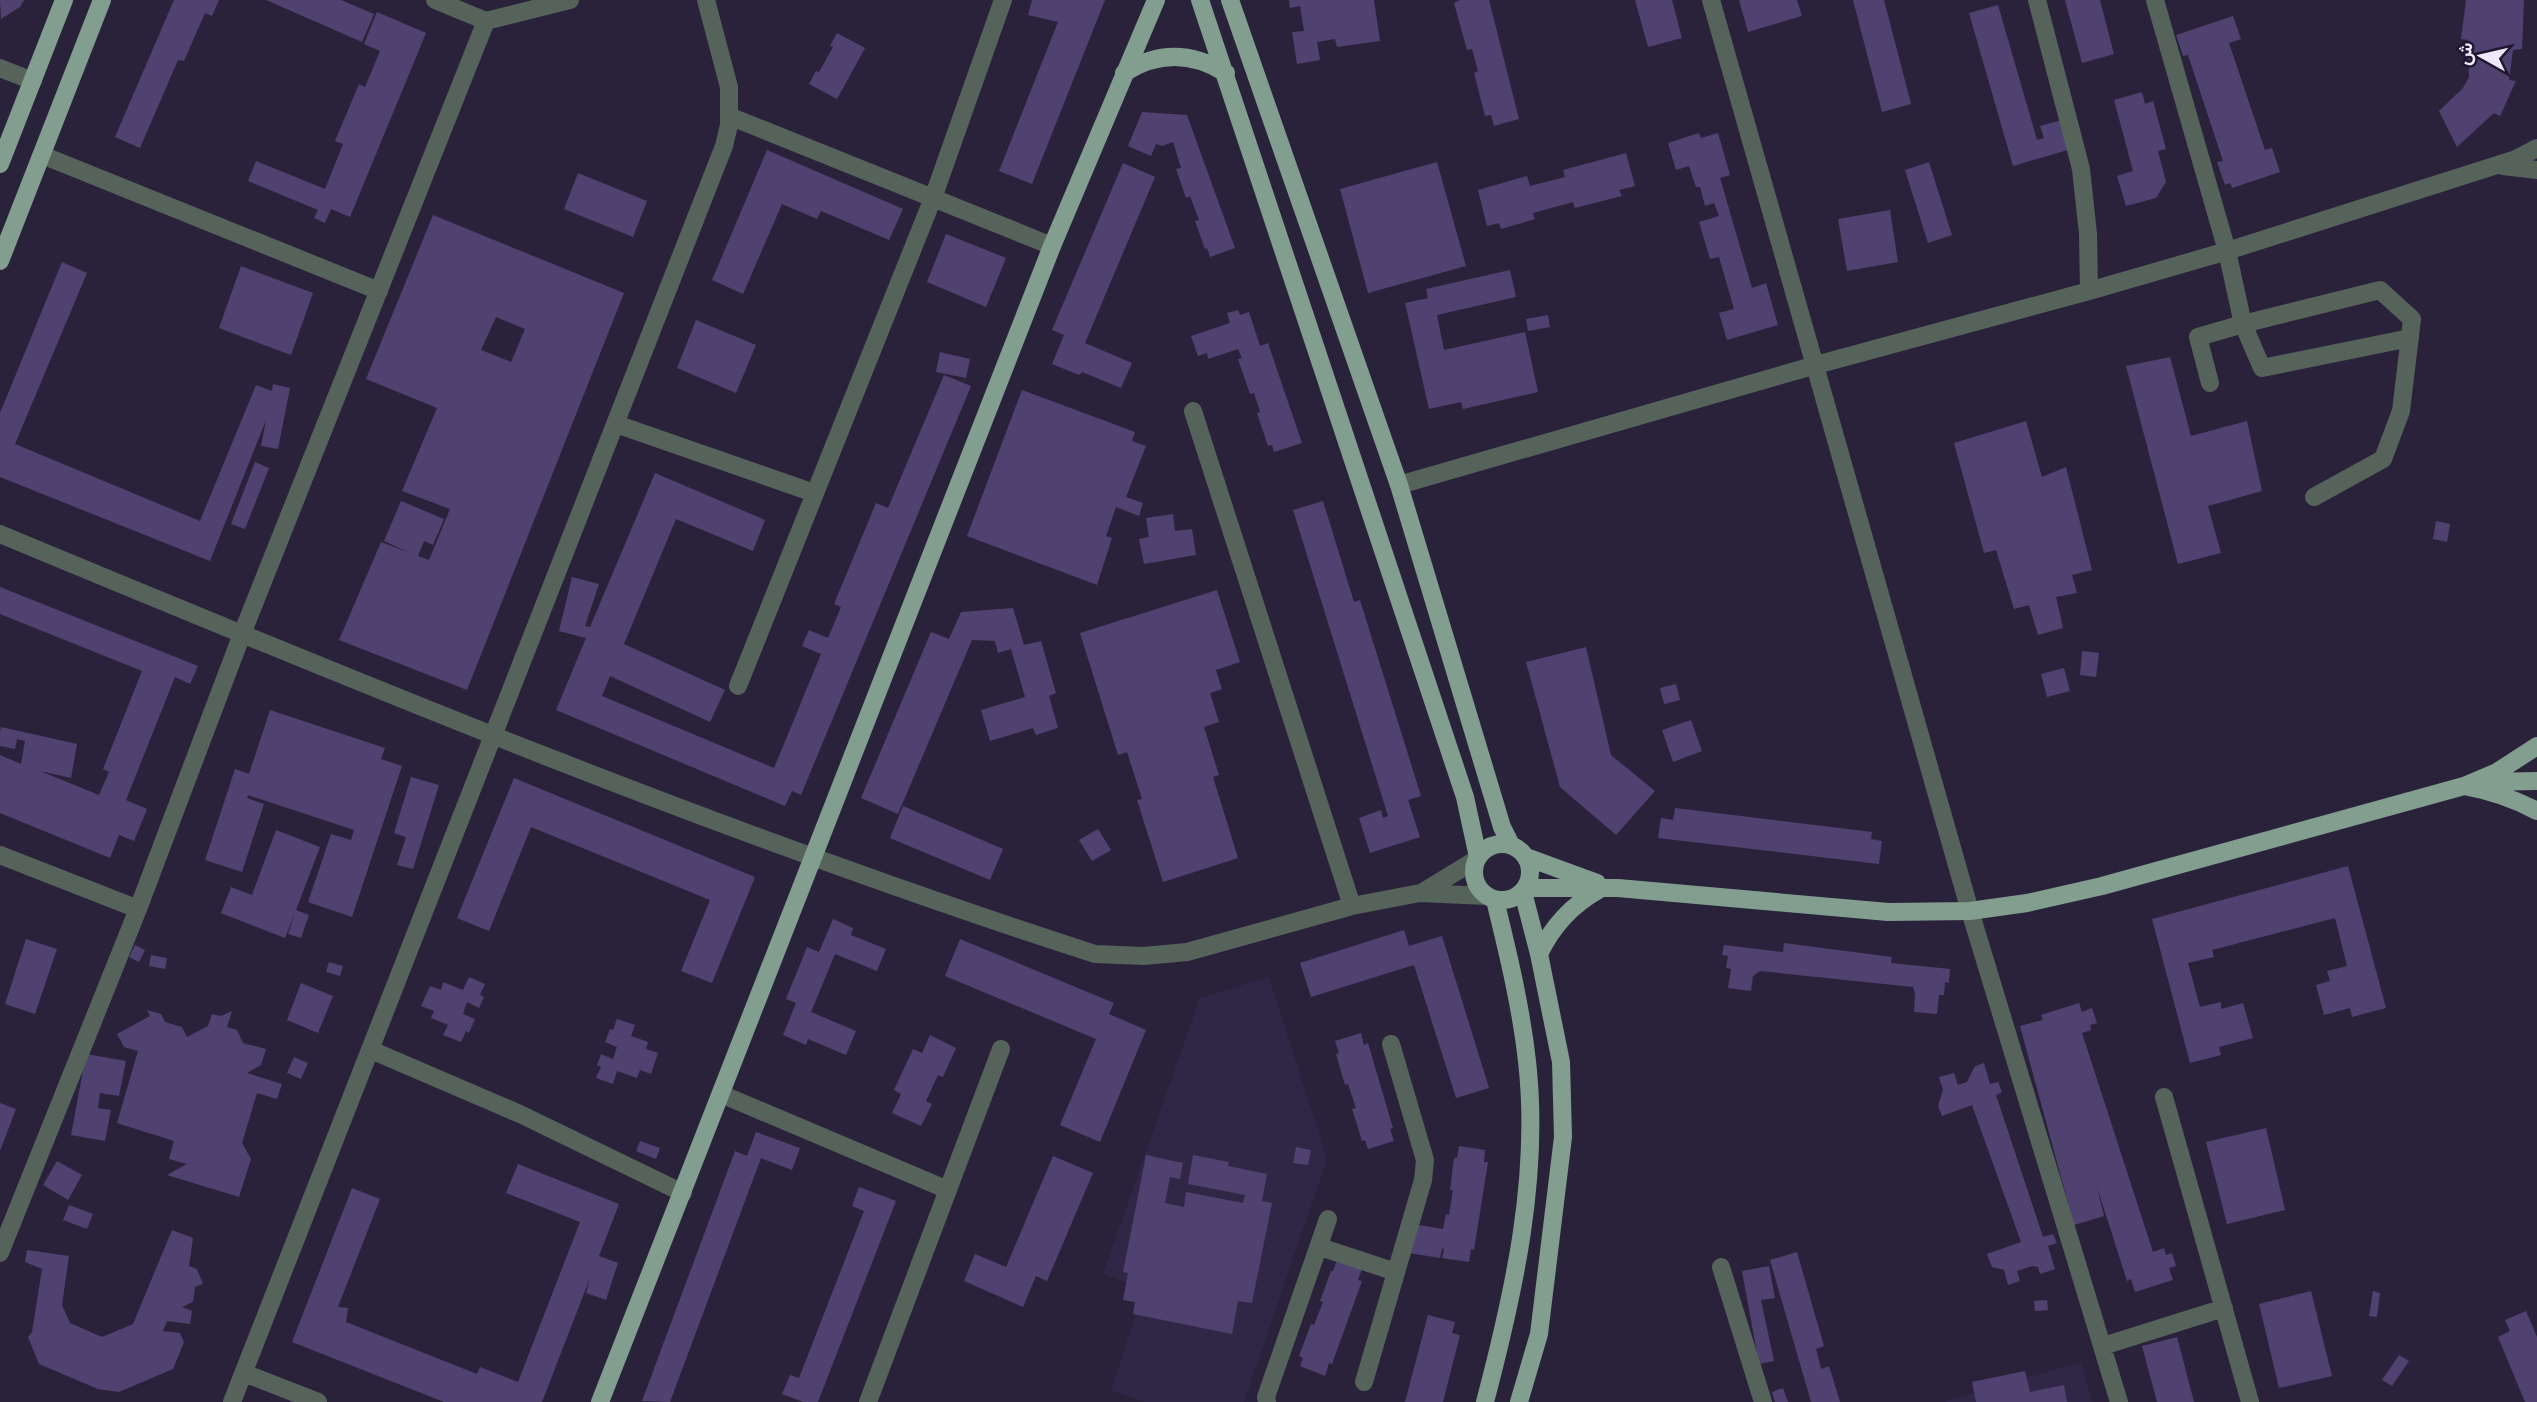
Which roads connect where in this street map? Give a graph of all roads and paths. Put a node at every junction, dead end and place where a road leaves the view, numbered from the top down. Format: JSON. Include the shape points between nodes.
{"nodes":[{"id":1,"x":64,"y":0,"type":"edge"},
{"id":2,"x":102,"y":0,"type":"edge"},
{"id":3,"x":435,"y":0,"type":"edge"},
{"id":4,"x":570,"y":0,"type":"edge"},
{"id":5,"x":706,"y":0,"type":"edge"},
{"id":6,"x":1003,"y":0,"type":"edge"},
{"id":7,"x":1156,"y":0,"type":"edge"},
{"id":8,"x":1200,"y":0,"type":"edge"},
{"id":9,"x":1230,"y":0,"type":"edge"},
{"id":10,"x":1711,"y":0,"type":"edge"},
{"id":11,"x":2037,"y":0,"type":"edge"},
{"id":12,"x":2155,"y":0,"type":"edge"},
{"id":13,"x":486,"y":22,"type":"junction"},
{"id":14,"x":0,"y":68,"type":"edge"},
{"id":15,"x":1124,"y":73,"type":"junction"},
{"id":16,"x":1226,"y":73,"type":"junction"},
{"id":17,"x":33,"y":81,"type":"junction"},
{"id":18,"x":729,"y":116,"type":"junction"},
{"id":19,"x":2537,"y":148,"type":"edge"},
{"id":20,"x":42,"y":155,"type":"junction"},
{"id":21,"x":0,"y":164,"type":"edge"},
{"id":22,"x":2493,"y":165,"type":"junction"},
{"id":23,"x":2537,"y":170,"type":"edge"},
{"id":24,"x":933,"y":198,"type":"junction"},
{"id":25,"x":1052,"y":246,"type":"junction"},
{"id":26,"x":2227,"y":251,"type":"junction"},
{"id":27,"x":0,"y":261,"type":"edge"},
{"id":28,"x":379,"y":291,"type":"junction"},
{"id":29,"x":2089,"y":291,"type":"junction"},
{"id":30,"x":2243,"y":324,"type":"junction"},
{"id":31,"x":2410,"y":338,"type":"junction"},
{"id":32,"x":1816,"y":365,"type":"junction"},
{"id":33,"x":2210,"y":383,"type":"dead end"},
{"id":34,"x":1193,"y":411,"type":"dead end"},
{"id":35,"x":616,"y":424,"type":"junction"},
{"id":36,"x":1399,"y":485,"type":"junction"},
{"id":37,"x":814,"y":493,"type":"junction"},
{"id":38,"x":2314,"y":497,"type":"dead end"},
{"id":39,"x":0,"y":534,"type":"edge"},
{"id":40,"x":242,"y":634,"type":"junction"},
{"id":41,"x":738,"y":686,"type":"dead end"},
{"id":42,"x":495,"y":736,"type":"junction"},
{"id":43,"x":2537,"y":746,"type":"edge"},
{"id":44,"x":2537,"y":781,"type":"edge"},
{"id":45,"x":2468,"y":785,"type":"junction"},
{"id":46,"x":2537,"y":811,"type":"edge"},
{"id":47,"x":1511,"y":845,"type":"junction"},
{"id":48,"x":0,"y":855,"type":"edge"},
{"id":49,"x":813,"y":856,"type":"junction"},
{"id":50,"x":1526,"y":857,"type":"junction"},
{"id":51,"x":1478,"y":858,"type":"junction"},
{"id":52,"x":1609,"y":889,"type":"junction"},
{"id":53,"x":1524,"y":890,"type":"junction"},
{"id":54,"x":1420,"y":893,"type":"junction"},
{"id":55,"x":1491,"y":898,"type":"junction"},
{"id":56,"x":1352,"y":906,"type":"junction"},
{"id":57,"x":138,"y":909,"type":"junction"},
{"id":58,"x":1970,"y":911,"type":"junction"},
{"id":59,"x":1539,"y":954,"type":"junction"},
{"id":60,"x":1391,"y":1044,"type":"dead end"},
{"id":61,"x":1001,"y":1049,"type":"dead end"},
{"id":62,"x":371,"y":1050,"type":"junction"},
{"id":63,"x":721,"y":1094,"type":"junction"},
{"id":64,"x":2164,"y":1097,"type":"dead end"},
{"id":65,"x":948,"y":1190,"type":"junction"},
{"id":66,"x":682,"y":1193,"type":"junction"},
{"id":67,"x":1328,"y":1219,"type":"dead end"},
{"id":68,"x":1320,"y":1247,"type":"junction"},
{"id":69,"x":0,"y":1253,"type":"edge"},
{"id":70,"x":1721,"y":1267,"type":"dead end"},
{"id":71,"x":1396,"y":1272,"type":"junction"},
{"id":72,"x":2224,"y":1308,"type":"junction"},
{"id":73,"x":2103,"y":1346,"type":"junction"},
{"id":74,"x":244,"y":1373,"type":"junction"},
{"id":75,"x":1364,"y":1382,"type":"dead end"},
{"id":76,"x":232,"y":1402,"type":"edge"},
{"id":77,"x":318,"y":1402,"type":"edge"},
{"id":78,"x":600,"y":1402,"type":"edge"},
{"id":79,"x":868,"y":1402,"type":"edge"},
{"id":80,"x":1267,"y":1402,"type":"edge"},
{"id":81,"x":1485,"y":1402,"type":"edge"},
{"id":82,"x":1520,"y":1402,"type":"edge"},
{"id":83,"x":1763,"y":1402,"type":"edge"},
{"id":84,"x":2119,"y":1402,"type":"edge"},
{"id":85,"x":2250,"y":1402,"type":"edge"}],
"edges":[{"from":1,"to":17,"type":"main road"},
{"from":2,"to":20,"type":"main road"},
{"from":3,"to":13,"type":"street"},
{"from":4,"to":13,"type":"street"},
{"from":5,"to":18,"type":"street","via":[[729,87]]},
{"from":6,"to":24,"type":"street"},
{"from":7,"to":15,"type":"main road"},
{"from":8,"to":16,"type":"main road"},
{"from":9,"to":36,"type":"main road"},
{"from":10,"to":32,"type":"street"},
{"from":11,"to":29,"type":"street","via":[[2081,169]]},
{"from":12,"to":26,"type":"street"},
{"from":13,"to":28,"type":"street"},
{"from":14,"to":17,"type":"street"},
{"from":15,"to":16,"type":"main road","via":[[1152,59],[1183,56]]},
{"from":15,"to":25,"type":"main road"},
{"from":16,"to":51,"type":"main road","via":[[1465,797]]},
{"from":17,"to":21,"type":"main road"},
{"from":18,"to":24,"type":"street"},
{"from":18,"to":35,"type":"street","via":[[724,146]]},
{"from":19,"to":22,"type":"street"},
{"from":20,"to":27,"type":"main road"},
{"from":20,"to":28,"type":"street"},
{"from":22,"to":23,"type":"street"},
{"from":22,"to":26,"type":"street"},
{"from":24,"to":25,"type":"street"},
{"from":24,"to":37,"type":"street"},
{"from":25,"to":49,"type":"main road"},
{"from":26,"to":29,"type":"street"},
{"from":26,"to":30,"type":"street"},
{"from":28,"to":40,"type":"street"},
{"from":29,"to":32,"type":"street"},
{"from":30,"to":31,"type":"street","via":[[2262,368]]},
{"from":30,"to":31,"type":"street","via":[[2380,290],[2412,320]]},
{"from":30,"to":33,"type":"street","via":[[2198,337]]},
{"from":31,"to":38,"type":"street","via":[[2400,411],[2383,459]]},
{"from":32,"to":36,"type":"street"},
{"from":32,"to":58,"type":"street"},
{"from":34,"to":56,"type":"street"},
{"from":35,"to":37,"type":"street"},
{"from":35,"to":42,"type":"street"},
{"from":36,"to":47,"type":"main road"},
{"from":37,"to":41,"type":"street"},
{"from":39,"to":40,"type":"street"},
{"from":40,"to":42,"type":"street"},
{"from":40,"to":57,"type":"street"},
{"from":42,"to":49,"type":"street"},
{"from":42,"to":62,"type":"street"},
{"from":43,"to":45,"type":"main road"},
{"from":44,"to":45,"type":"main road"},
{"from":45,"to":46,"type":"main road","via":[[2518,800]]},
{"from":45,"to":58,"type":"main road","via":[[2102,886]]},
{"from":47,"to":50,"type":"main road"},
{"from":47,"to":51,"type":"main road","via":[[1492,845]]},
{"from":48,"to":57,"type":"street"},
{"from":49,"to":56,"type":"street","via":[[1095,954],[1187,952]]},
{"from":49,"to":63,"type":"main road"},
{"from":50,"to":52,"type":"main road"},
{"from":50,"to":53,"type":"main road","via":[[1530,876]]},
{"from":51,"to":54,"type":"street"},
{"from":51,"to":55,"type":"main road","via":[[1476,882]]},
{"from":52,"to":53,"type":"main road"},
{"from":52,"to":58,"type":"main road","via":[[1888,912]]},
{"from":52,"to":59,"type":"main road","via":[[1563,916]]},
{"from":53,"to":55,"type":"main road","via":[[1514,898]]},
{"from":53,"to":59,"type":"main road"},
{"from":54,"to":55,"type":"street"},
{"from":54,"to":56,"type":"street"},
{"from":55,"to":81,"type":"main road","via":[[1524,1039],[1530,1135],[1521,1235],[1507,1318]]},
{"from":57,"to":69,"type":"street"},
{"from":58,"to":73,"type":"street"},
{"from":59,"to":82,"type":"main road","via":[[1561,1062],[1563,1136],[1539,1334]]},
{"from":60,"to":71,"type":"street","via":[[1425,1160]]},
{"from":61,"to":65,"type":"street"},
{"from":62,"to":66,"type":"street","via":[[520,1114]]},
{"from":62,"to":74,"type":"street"},
{"from":63,"to":65,"type":"street"},
{"from":63,"to":66,"type":"main road"},
{"from":64,"to":72,"type":"street"},
{"from":65,"to":79,"type":"street"},
{"from":66,"to":78,"type":"main road"},
{"from":67,"to":68,"type":"street"},
{"from":68,"to":71,"type":"street"},
{"from":68,"to":80,"type":"street"},
{"from":70,"to":83,"type":"street"},
{"from":71,"to":75,"type":"street"},
{"from":72,"to":73,"type":"street"},
{"from":72,"to":85,"type":"street"},
{"from":73,"to":84,"type":"street"},
{"from":74,"to":76,"type":"street"},
{"from":74,"to":77,"type":"street"}]}
